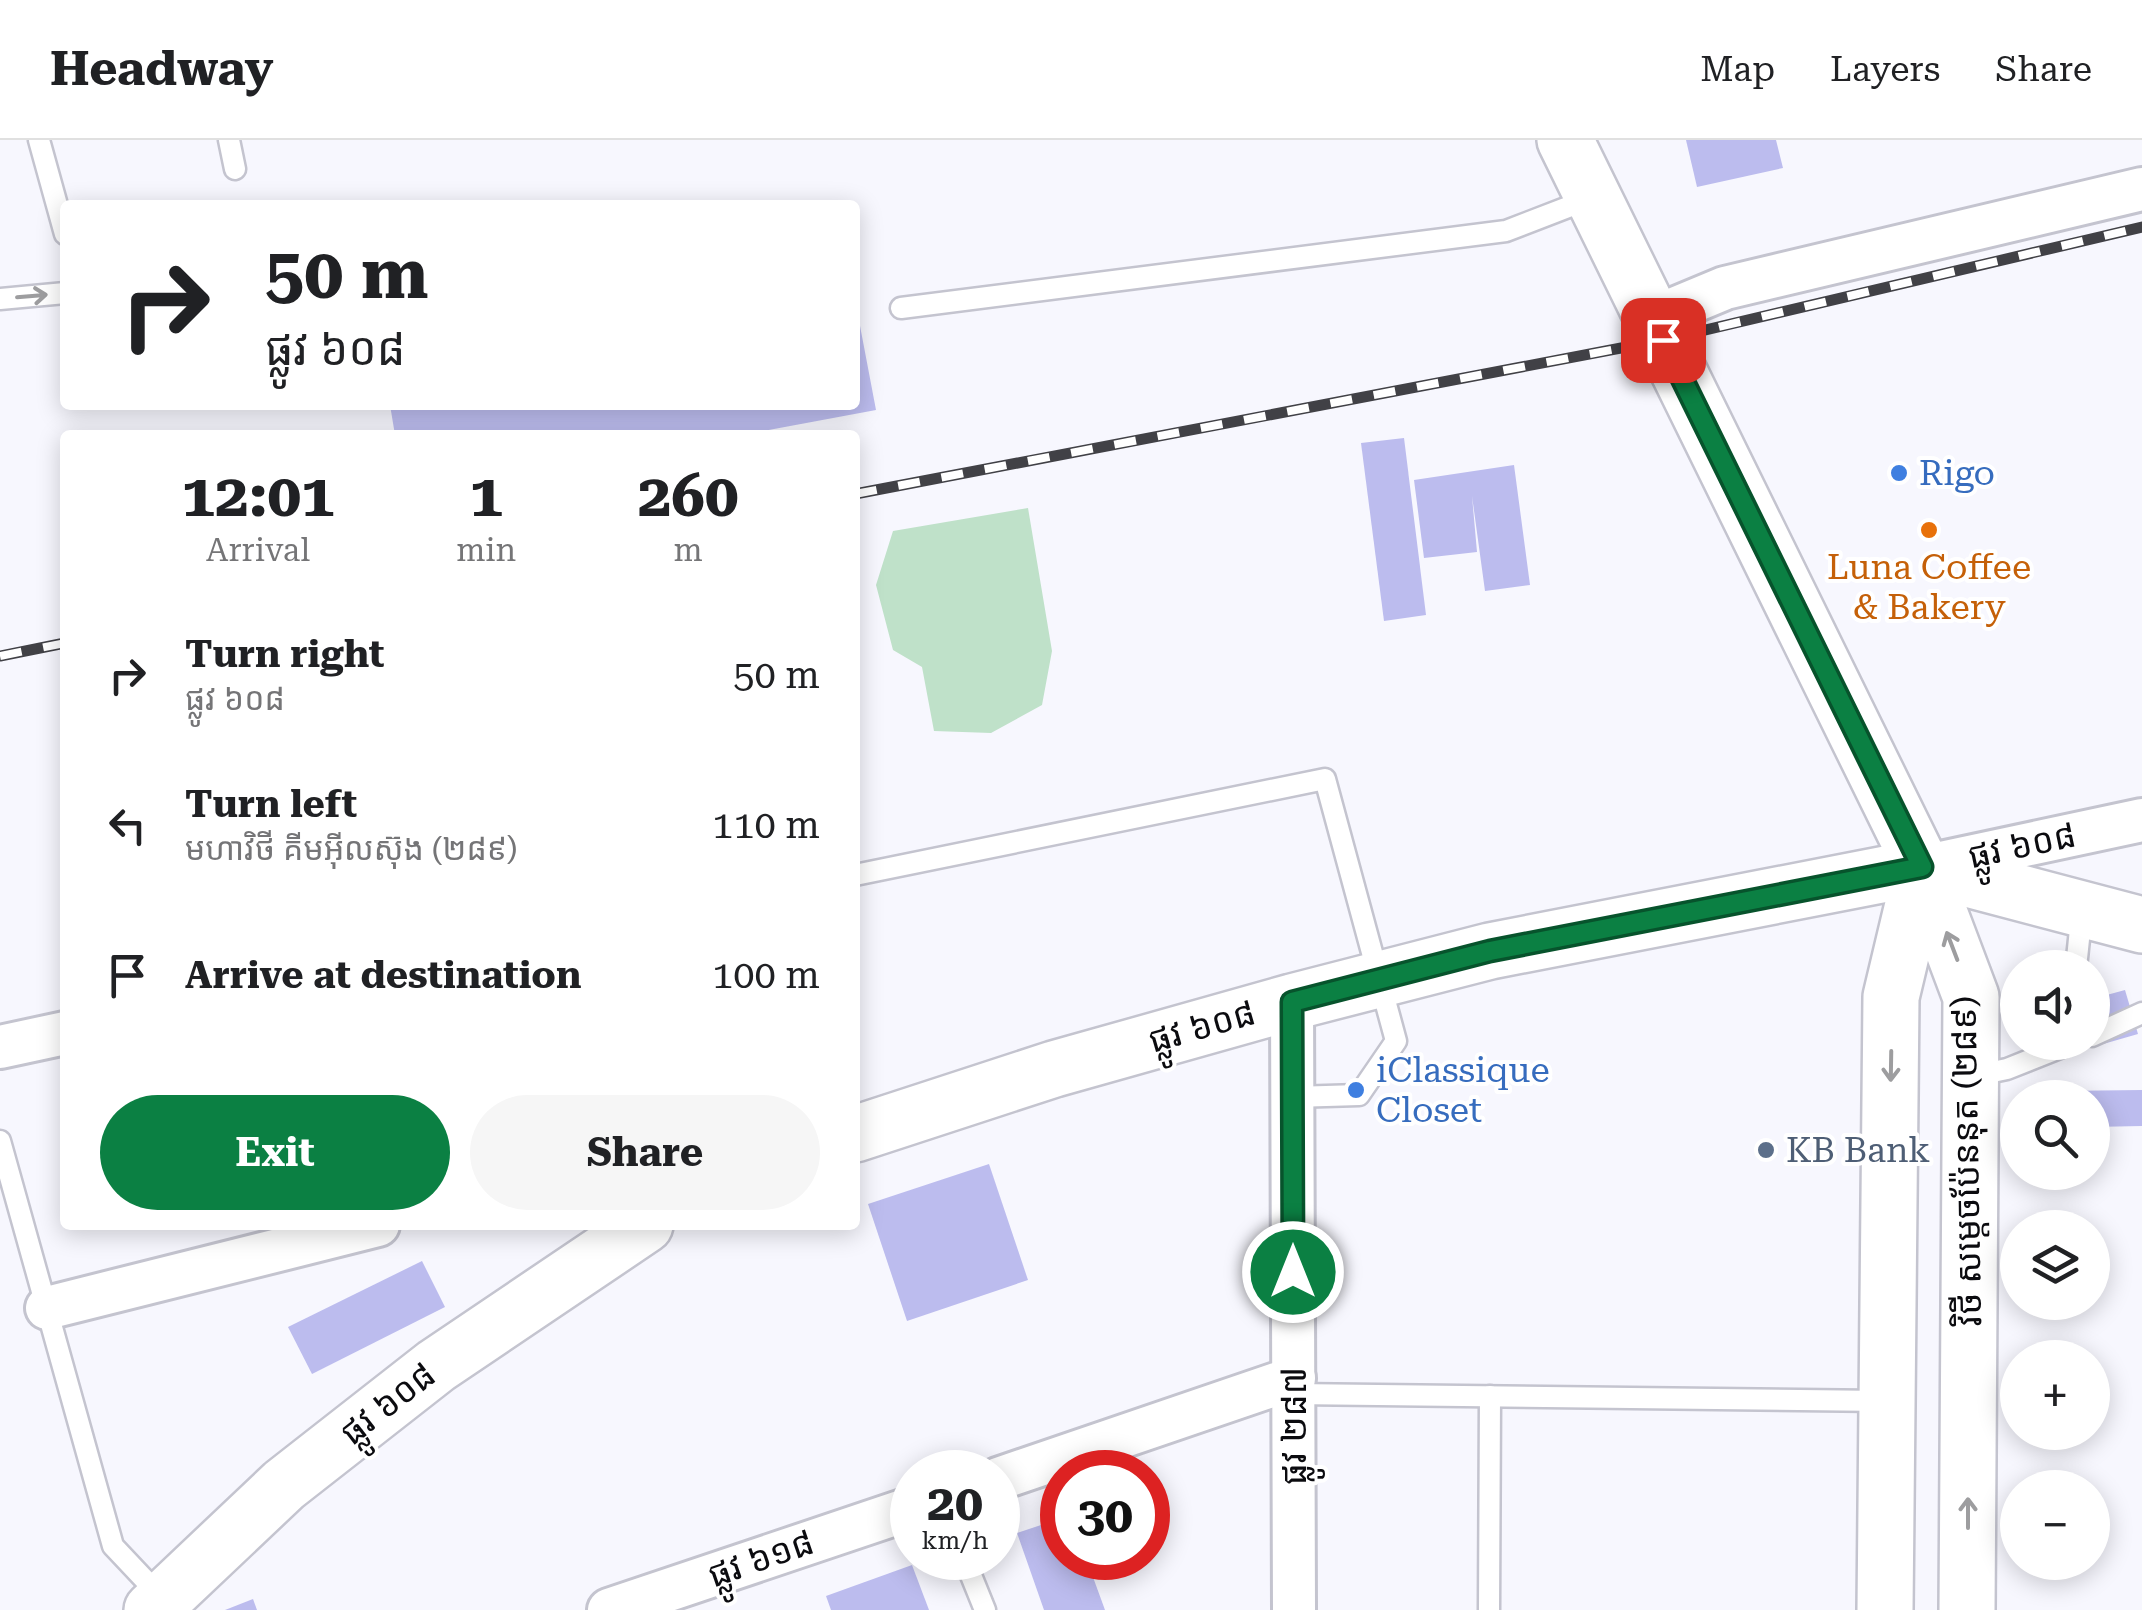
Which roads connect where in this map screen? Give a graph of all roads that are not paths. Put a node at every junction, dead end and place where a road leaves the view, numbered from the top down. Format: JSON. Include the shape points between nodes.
{"nodes":[{"id":1,"x":39,"y":140,"type":"edge"},
{"id":2,"x":228,"y":140,"type":"edge"},
{"id":3,"x":1565,"y":140,"type":"edge"},
{"id":4,"x":235,"y":169,"type":"dead end"},
{"id":5,"x":2142,"y":189,"type":"edge"},
{"id":6,"x":1591,"y":199,"type":"junction"},
{"id":7,"x":60,"y":216,"type":"edge"},
{"id":8,"x":60,"y":293,"type":"edge"},
{"id":9,"x":0,"y":299,"type":"edge"},
{"id":10,"x":901,"y":308,"type":"dead end"},
{"id":11,"x":1653,"y":318,"type":"junction"},
{"id":12,"x":2142,"y":820,"type":"edge"},
{"id":13,"x":1922,"y":867,"type":"junction"},
{"id":14,"x":860,"y":875,"type":"edge"},
{"id":15,"x":2082,"y":909,"type":"junction"},
{"id":16,"x":2142,"y":925,"type":"edge"},
{"id":17,"x":2078,"y":950,"type":"edge"},
{"id":18,"x":1380,"y":980,"type":"junction"},
{"id":19,"x":1292,"y":1002,"type":"junction"},
{"id":20,"x":2142,"y":1013,"type":"edge"},
{"id":21,"x":2110,"y":1028,"type":"edge"},
{"id":22,"x":60,"y":1035,"type":"edge"},
{"id":23,"x":0,"y":1046,"type":"edge"},
{"id":24,"x":2029,"y":1060,"type":"edge"},
{"id":25,"x":1971,"y":1076,"type":"junction"},
{"id":26,"x":1292,"y":1097,"type":"junction"},
{"id":27,"x":860,"y":1132,"type":"edge"},
{"id":28,"x":0,"y":1140,"type":"edge"},
{"id":29,"x":358,"y":1230,"type":"edge"},
{"id":30,"x":631,"y":1230,"type":"edge"},
{"id":31,"x":47,"y":1308,"type":"junction"},
{"id":32,"x":1293,"y":1386,"type":"junction"},
{"id":33,"x":1490,"y":1396,"type":"junction"},
{"id":34,"x":1887,"y":1401,"type":"junction"},
{"id":35,"x":1020,"y":1472,"type":"edge"},
{"id":36,"x":890,"y":1515,"type":"edge"},
{"id":37,"x":973,"y":1580,"type":"edge"},
{"id":38,"x":157,"y":1604,"type":"edge"},
{"id":39,"x":609,"y":1610,"type":"edge"},
{"id":40,"x":985,"y":1610,"type":"edge"},
{"id":41,"x":1294,"y":1610,"type":"edge"},
{"id":42,"x":1490,"y":1610,"type":"edge"},
{"id":43,"x":1885,"y":1610,"type":"edge"},
{"id":44,"x":1967,"y":1610,"type":"edge"}],
"edges":[{"from":1,"to":7,"type":"lane"},
{"from":2,"to":4,"type":"lane"},
{"from":3,"to":6,"type":"main road"},
{"from":5,"to":11,"type":"street","via":[[1725,288]]},
{"from":6,"to":10,"type":"lane","via":[[1506,232]]},
{"from":6,"to":11,"type":"main road"},
{"from":9,"to":8,"type":"lane","one_way":true},
{"from":11,"to":13,"type":"main road"},
{"from":12,"to":13,"type":"street","name":"ផ្លូវ ៦០៨"},
{"from":13,"to":15,"type":"main road"},
{"from":13,"to":18,"type":"main road","name":"ផ្លូវ ៦០៨","via":[[1490,951]]},
{"from":25,"to":13,"type":"main road","name":"វិថី សម្តេចប៉ែននុត (២៨៩)","one_way":true,"via":[[1972,996]]},
{"from":13,"to":34,"type":"main road","name":"វិថី សម្តេចប៉ែននុត (២៨៩)","one_way":true,"via":[[1892,997]]},
{"from":14,"to":18,"type":"lane","via":[[1325,780]]},
{"from":15,"to":16,"type":"main road"},
{"from":15,"to":17,"type":"lane"},
{"from":18,"to":19,"type":"main road","name":"ផ្លូវ ៦០៨"},
{"from":18,"to":26,"type":"lane","via":[[1396,1041],[1358,1095]]},
{"from":19,"to":26,"type":"street","name":"ផ្លូវ ២៨៧"},
{"from":19,"to":27,"type":"main road","name":"ផ្លូវ ៦០៨","via":[[1054,1068]]},
{"from":20,"to":21,"type":"lane"},
{"from":22,"to":23,"type":"street"},
{"from":24,"to":25,"type":"lane"},
{"from":44,"to":25,"type":"main road","name":"វិថី សម្តេចប៉ែននុត (២៨៩)","one_way":true},
{"from":26,"to":32,"type":"street","name":"ផ្លូវ ២៨៧"},
{"from":28,"to":31,"type":"lane"},
{"from":29,"to":31,"type":"street"},
{"from":30,"to":38,"type":"main road","name":"ផ្លូវ ៦០៨","via":[[436,1366],[284,1485]]},
{"from":31,"to":38,"type":"lane","via":[[113,1546]]},
{"from":32,"to":33,"type":"lane"},
{"from":32,"to":35,"type":"street"},
{"from":32,"to":41,"type":"street","name":"ផ្លូវ ២៨៧"},
{"from":33,"to":34,"type":"lane"},
{"from":33,"to":42,"type":"lane"},
{"from":34,"to":43,"type":"main road","name":"វិថី សម្តេចប៉ែននុត (២៨៩)"},
{"from":36,"to":39,"type":"street","name":"ផ្លូវ ៦១៨"},
{"from":37,"to":40,"type":"lane"}]}
